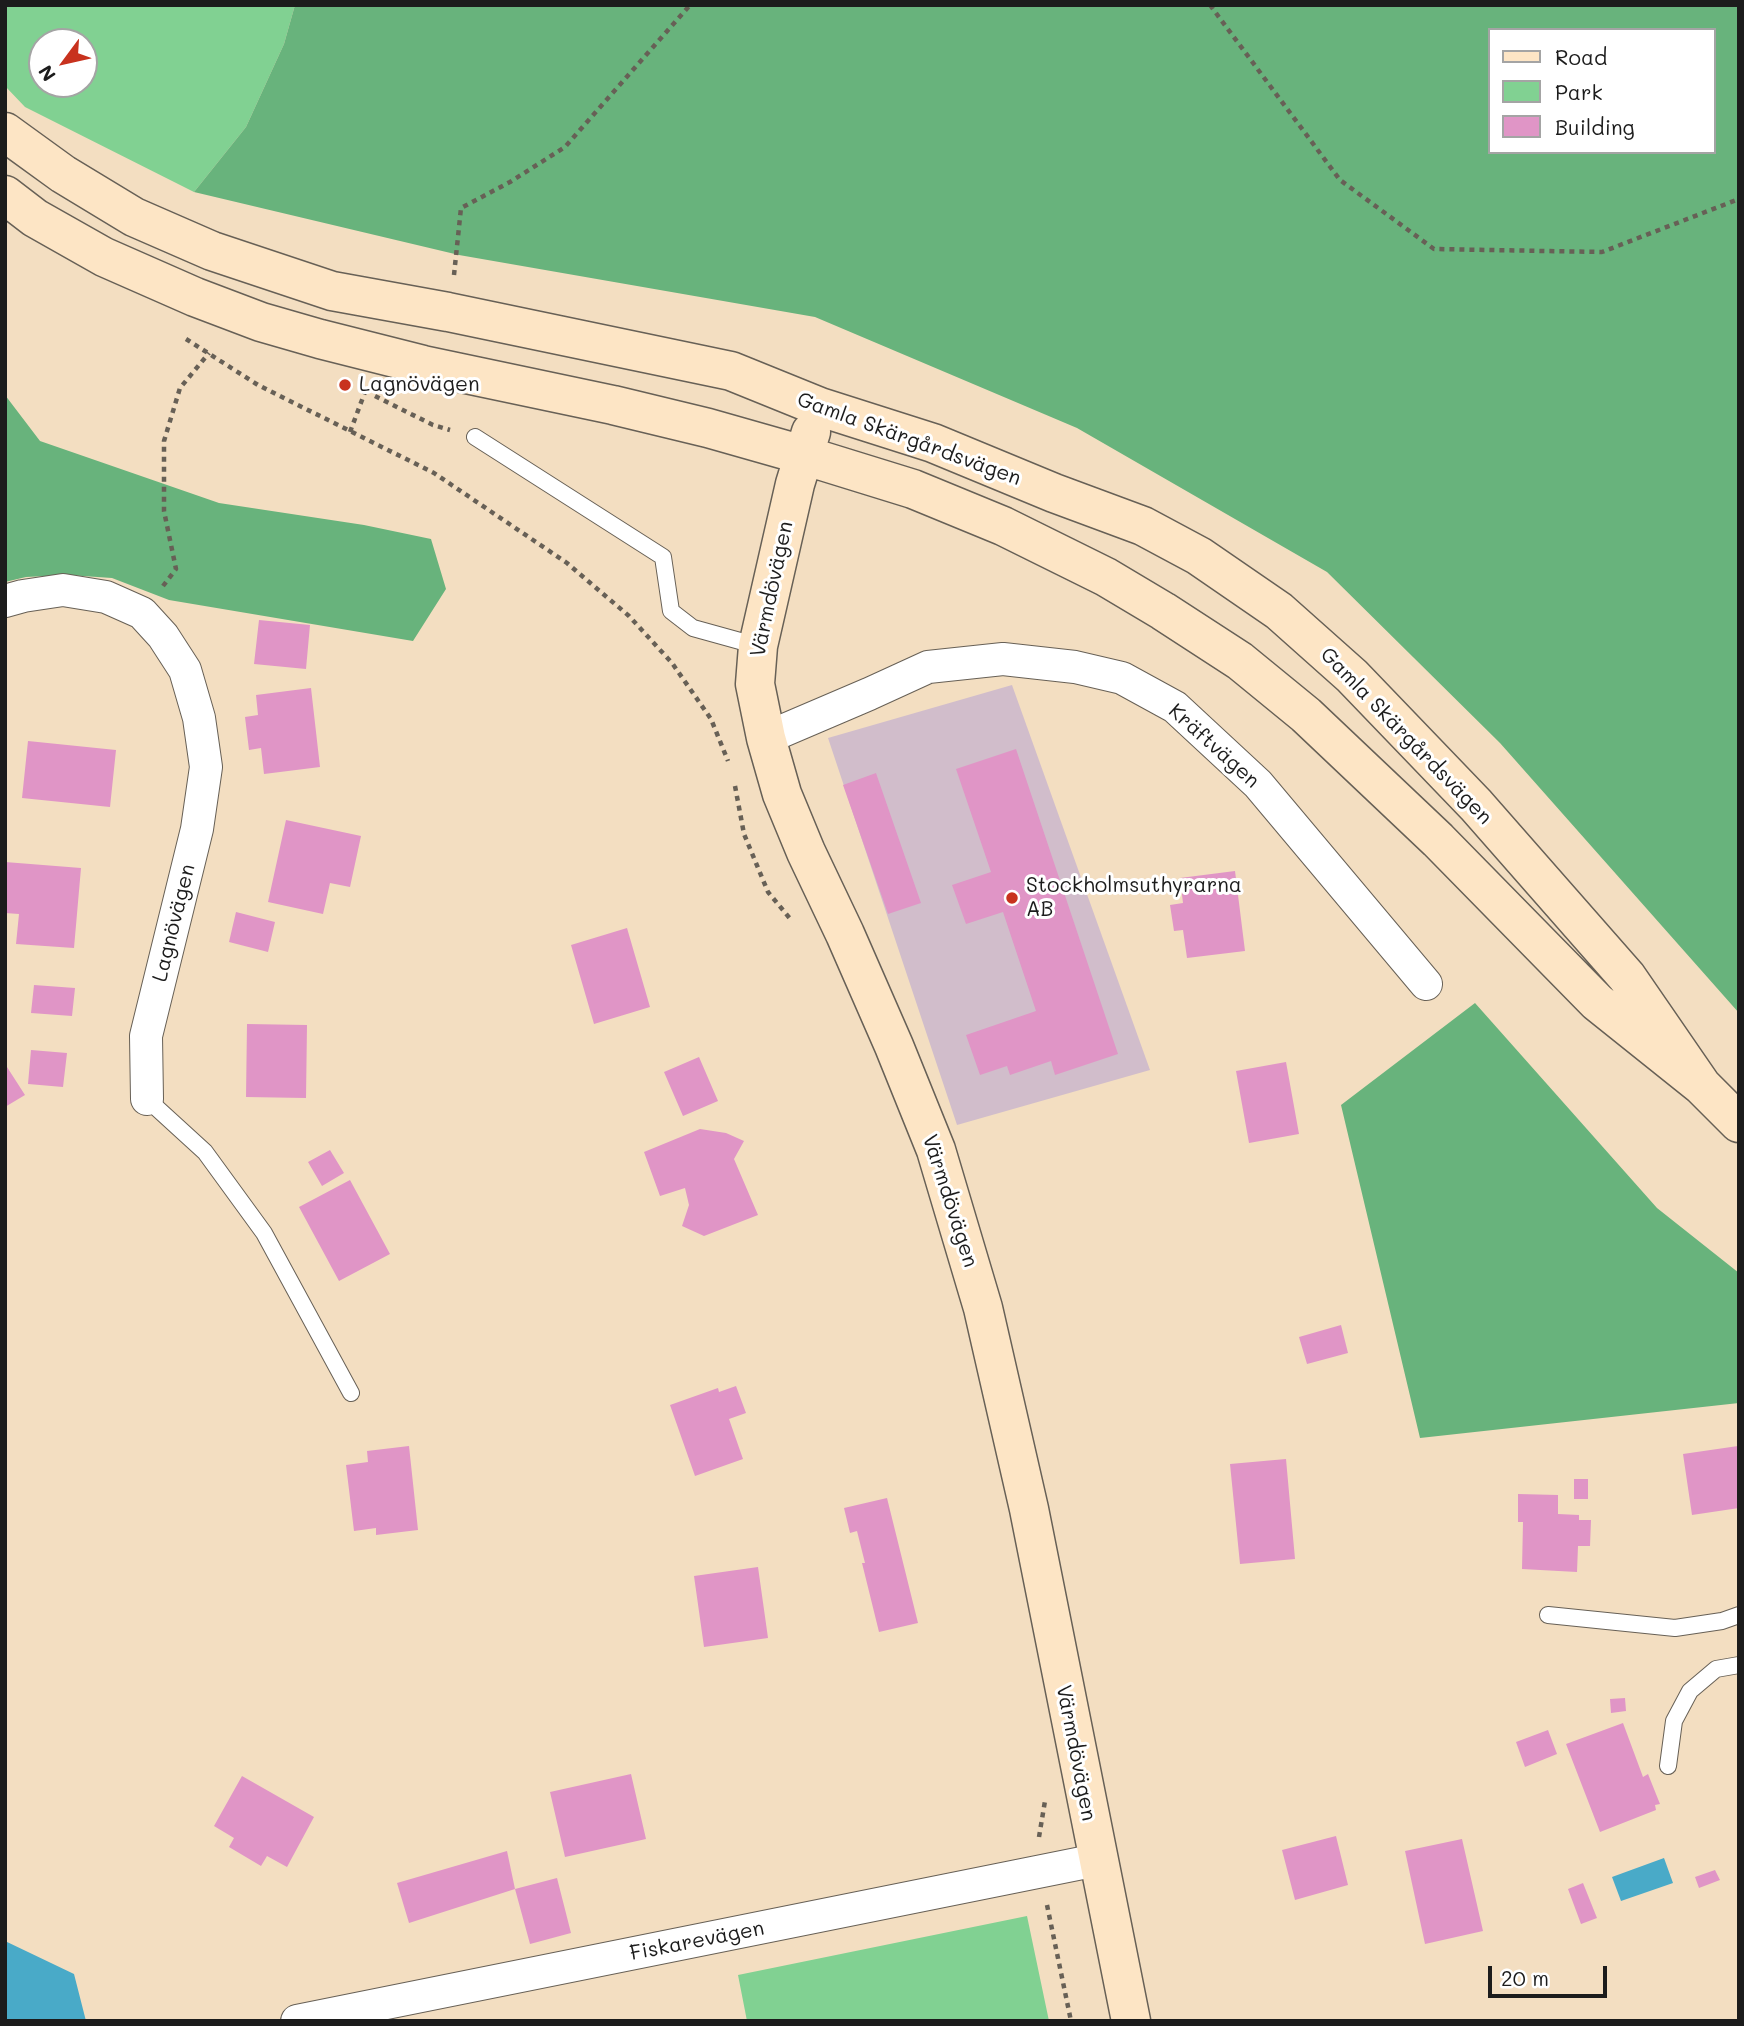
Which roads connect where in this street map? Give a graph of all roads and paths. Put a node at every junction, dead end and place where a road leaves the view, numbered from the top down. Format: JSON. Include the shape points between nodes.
{"nodes":[{"id":1,"x":690,"y":5,"type":"edge"},
{"id":2,"x":1210,"y":5,"type":"edge"},
{"id":3,"x":5,"y":132,"type":"edge"},
{"id":4,"x":5,"y":195,"type":"edge"},
{"id":5,"x":1739,"y":199,"type":"edge"},
{"id":6,"x":454,"y":278,"type":"dead end"},
{"id":7,"x":175,"y":332,"type":"dead end"},
{"id":8,"x":209,"y":354,"type":"junction"},
{"id":9,"x":820,"y":407,"type":"junction"},
{"id":10,"x":350,"y":432,"type":"junction"},
{"id":11,"x":475,"y":437,"type":"joint"},
{"id":12,"x":803,"y":454,"type":"junction"},
{"id":13,"x":5,"y":601,"type":"edge"},
{"id":14,"x":142,"y":613,"type":"junction"},
{"id":15,"x":758,"y":646,"type":"junction"},
{"id":16,"x":766,"y":738,"type":"junction"},
{"id":17,"x":733,"y":771,"type":"dead end"},
{"id":18,"x":735,"y":783,"type":"dead end"},
{"id":19,"x":793,"y":922,"type":"dead end"},
{"id":20,"x":1426,"y":984,"type":"dead end"},
{"id":21,"x":1702,"y":1086,"type":"junction"},
{"id":22,"x":147,"y":1099,"type":"joint"},
{"id":23,"x":1739,"y":1123,"type":"edge"},
{"id":24,"x":351,"y":1394,"type":"dead end"},
{"id":25,"x":1548,"y":1615,"type":"dead end"},
{"id":26,"x":1739,"y":1615,"type":"edge"},
{"id":27,"x":1739,"y":1665,"type":"edge"},
{"id":28,"x":1668,"y":1766,"type":"dead end"},
{"id":29,"x":1045,"y":1797,"type":"dead end"},
{"id":30,"x":1097,"y":1860,"type":"junction"},
{"id":31,"x":1041,"y":1872,"type":"junction"},
{"id":32,"x":297,"y":2021,"type":"edge"},
{"id":33,"x":1071,"y":2021,"type":"edge"},
{"id":34,"x":1130,"y":2021,"type":"edge"}],
"edges":[{"from":1,"to":6,"type":"path","via":[[565,147],[461,208]]},
{"from":2,"to":5,"type":"path","via":[[1340,180],[1434,249],[1602,252]]},
{"from":3,"to":9,"type":"main road","name":"Gamla Skärgårdsvägen","via":[[134,217],[277,274],[332,291],[731,371]]},
{"from":4,"to":12,"type":"main road","name":"Gamla Skärgårdsvägen","via":[[35,218],[104,257],[261,322]]},
{"from":7,"to":8,"type":"path"},
{"from":8,"to":10,"type":"path"},
{"from":8,"to":14,"type":"path","via":[[180,388],[164,441],[164,511],[176,569]]},
{"from":9,"to":12,"type":"main road","name":"Värmdövägen"},
{"from":9,"to":21,"type":"main road","name":"Gamla Skärgårdsvägen","via":[[933,443],[1143,526],[1199,556],[1279,611],[1352,676],[1476,805],[1627,977]]},
{"from":10,"to":11,"type":"path","via":[[365,392],[433,425]]},
{"from":10,"to":17,"type":"path","via":[[445,481],[567,563],[629,616],[672,663],[711,719]]},
{"from":11,"to":15,"type":"lane","via":[[663,557],[671,611],[693,628]]},
{"from":12,"to":15,"type":"main road","name":"Värmdövägen"},
{"from":12,"to":21,"type":"main road","name":"Gamla Skärgårdsvägen","via":[[913,489],[1044,545],[1163,611],[1240,661],[1306,715],[1438,840],[1597,1002]]},
{"from":13,"to":14,"type":"street","name":"Lagnövägen","via":[[63,590],[106,597]]},
{"from":14,"to":22,"type":"street","name":"Lagnövägen","via":[[185,670],[199,718],[206,767],[197,829],[146,1036]]},
{"from":15,"to":16,"type":"main road","name":"Värmdövägen","via":[[755,684]]},
{"from":16,"to":20,"type":"street","name":"Kräftvägen","via":[[928,667],[1003,659],[1122,678],[1175,707],[1258,784]]},
{"from":16,"to":30,"type":"main road","name":"Värmdövägen","via":[[782,794],[936,1150],[983,1308],[1029,1509]]},
{"from":18,"to":19,"type":"path","via":[[744,834],[768,892]]},
{"from":21,"to":23,"type":"main road","name":"Gamla Skärgårdsvägen"},
{"from":22,"to":24,"type":"lane","via":[[205,1152],[264,1233]]},
{"from":25,"to":26,"type":"lane","via":[[1675,1628]]},
{"from":27,"to":28,"type":"lane","via":[[1716,1670],[1690,1691],[1674,1721]]},
{"from":29,"to":31,"type":"path","via":[[1039,1835]]},
{"from":30,"to":31,"type":"street","name":"Fiskarevägen"},
{"from":30,"to":34,"type":"main road","name":"Värmdövägen"},
{"from":31,"to":32,"type":"street","name":"Fiskarevägen"},
{"from":31,"to":33,"type":"path"}]}
